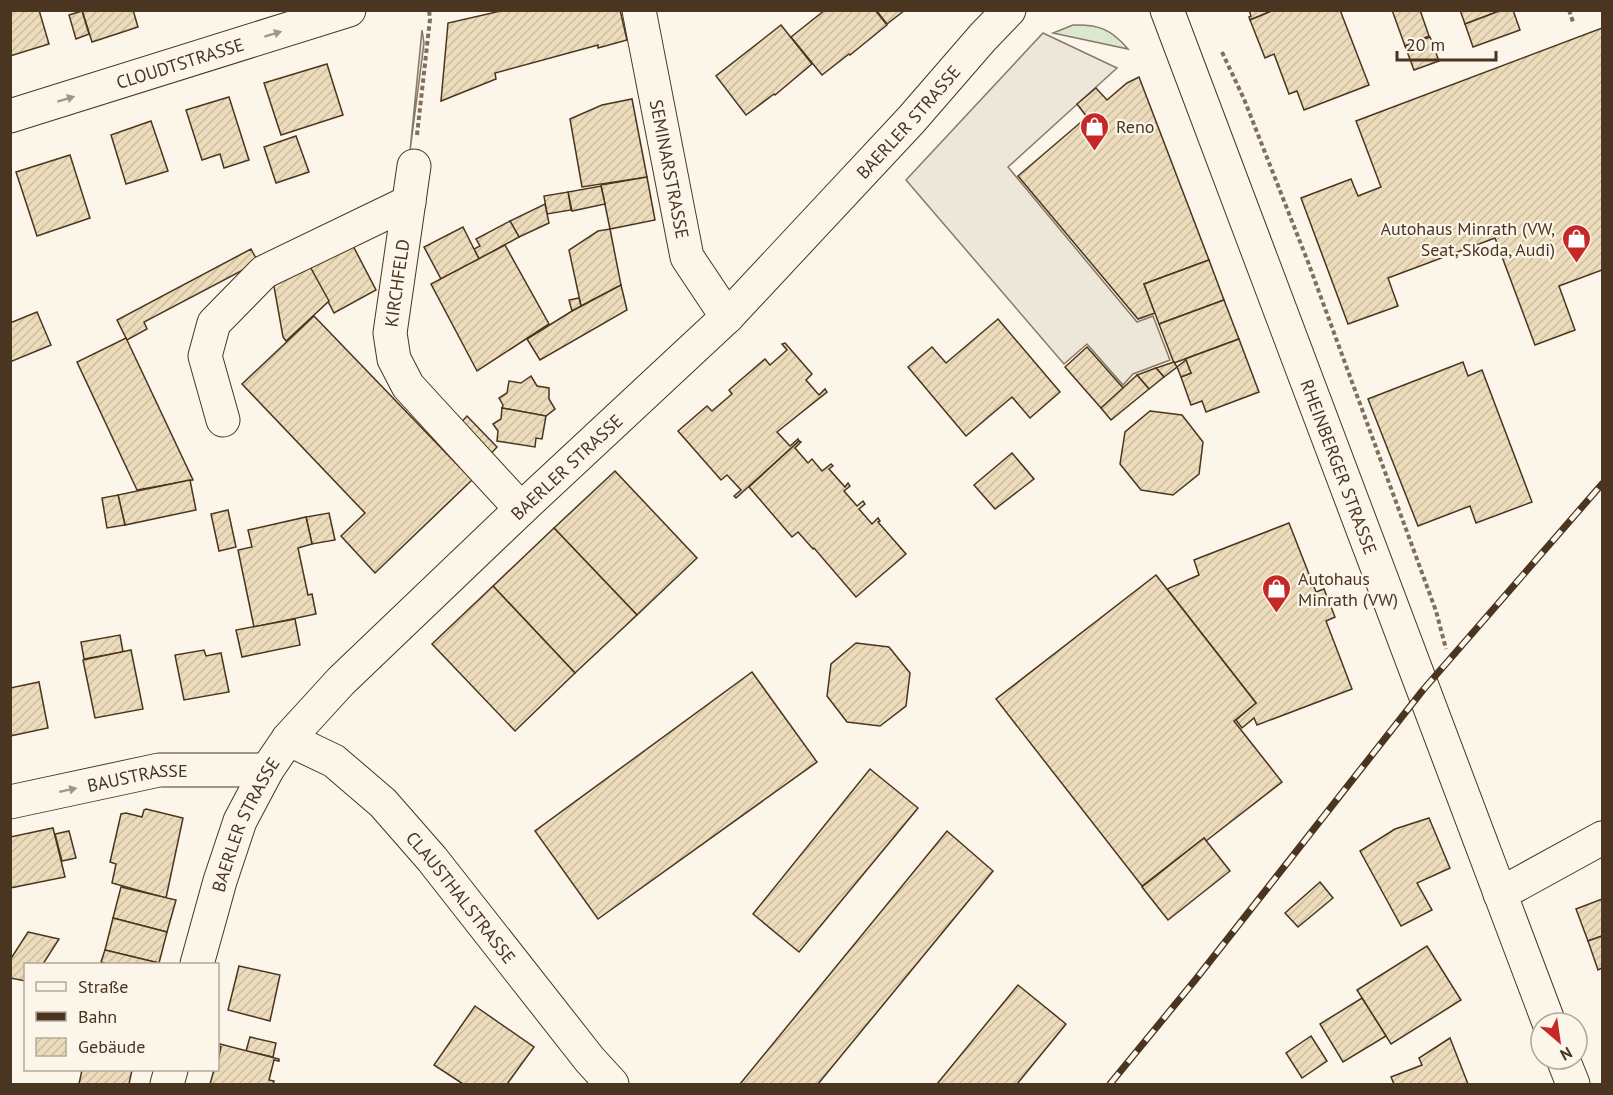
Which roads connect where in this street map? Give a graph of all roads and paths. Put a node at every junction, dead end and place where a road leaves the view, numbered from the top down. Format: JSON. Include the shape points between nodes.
{"nodes":[{"id":1,"x":349,"y":10,"type":"edge"},
{"id":2,"x":429,"y":10,"type":"edge"},
{"id":3,"x":639,"y":10,"type":"edge"},
{"id":4,"x":1009,"y":10,"type":"edge"},
{"id":5,"x":1167,"y":10,"type":"edge"},
{"id":6,"x":1569,"y":10,"type":"edge"},
{"id":7,"x":1573,"y":22,"type":"dead end"},
{"id":8,"x":1218,"y":43,"type":"dead end"},
{"id":9,"x":10,"y":116,"type":"edge"},
{"id":10,"x":414,"y":166,"type":"joint"},
{"id":11,"x":409,"y":202,"type":"junction"},
{"id":12,"x":727,"y":317,"type":"junction"},
{"id":13,"x":223,"y":420,"type":"dead end"},
{"id":14,"x":521,"y":509,"type":"junction"},
{"id":15,"x":1447,"y":650,"type":"dead end"},
{"id":16,"x":288,"y":739,"type":"junction"},
{"id":17,"x":267,"y":770,"type":"junction"},
{"id":18,"x":10,"y":802,"type":"edge"},
{"id":19,"x":1602,"y":838,"type":"edge"},
{"id":20,"x":1500,"y":894,"type":"junction"},
{"id":21,"x":197,"y":963,"type":"edge"},
{"id":22,"x":1544,"y":1011,"type":"edge"},
{"id":23,"x":612,"y":1084,"type":"edge"}],
"edges":[{"from":9,"to":1,"type":"main road","name":"CLOUDTSTRASSE","one_way":true},
{"from":2,"to":10,"type":"path"},
{"from":3,"to":12,"type":"main road","name":"SEMINARSTRASSE","via":[[687,257]]},
{"from":4,"to":12,"type":"main road","name":"BAERLER STRASSE"},
{"from":5,"to":20,"type":"main road","name":"RHEINBERGER STRASSE"},
{"from":6,"to":7,"type":"path"},
{"from":8,"to":15,"type":"path","via":[[1308,262]]},
{"from":10,"to":11,"type":"main road","name":"KIRCHFELD"},
{"from":11,"to":13,"type":"main road","via":[[264,272],[214,323],[205,356]]},
{"from":11,"to":14,"type":"main road","name":"KIRCHFELD","via":[[390,333],[394,359],[408,386]]},
{"from":12,"to":14,"type":"main road","name":"BAERLER STRASSE"},
{"from":14,"to":16,"type":"main road","name":"BAERLER STRASSE","via":[[341,681]]},
{"from":16,"to":17,"type":"main road","name":"BAERLER STRASSE"},
{"from":16,"to":23,"type":"main road","name":"CLAUSTHALSTRASSE","via":[[334,761],[383,803]]},
{"from":18,"to":17,"type":"main road","name":"BAUSTRASSE","one_way":true,"via":[[159,770]]},
{"from":17,"to":21,"type":"main road","name":"BAERLER STRASSE","via":[[240,822]]},
{"from":19,"to":20,"type":"main road"},
{"from":20,"to":22,"type":"main road","name":"RHEINBERGER STRASSE"}]}
